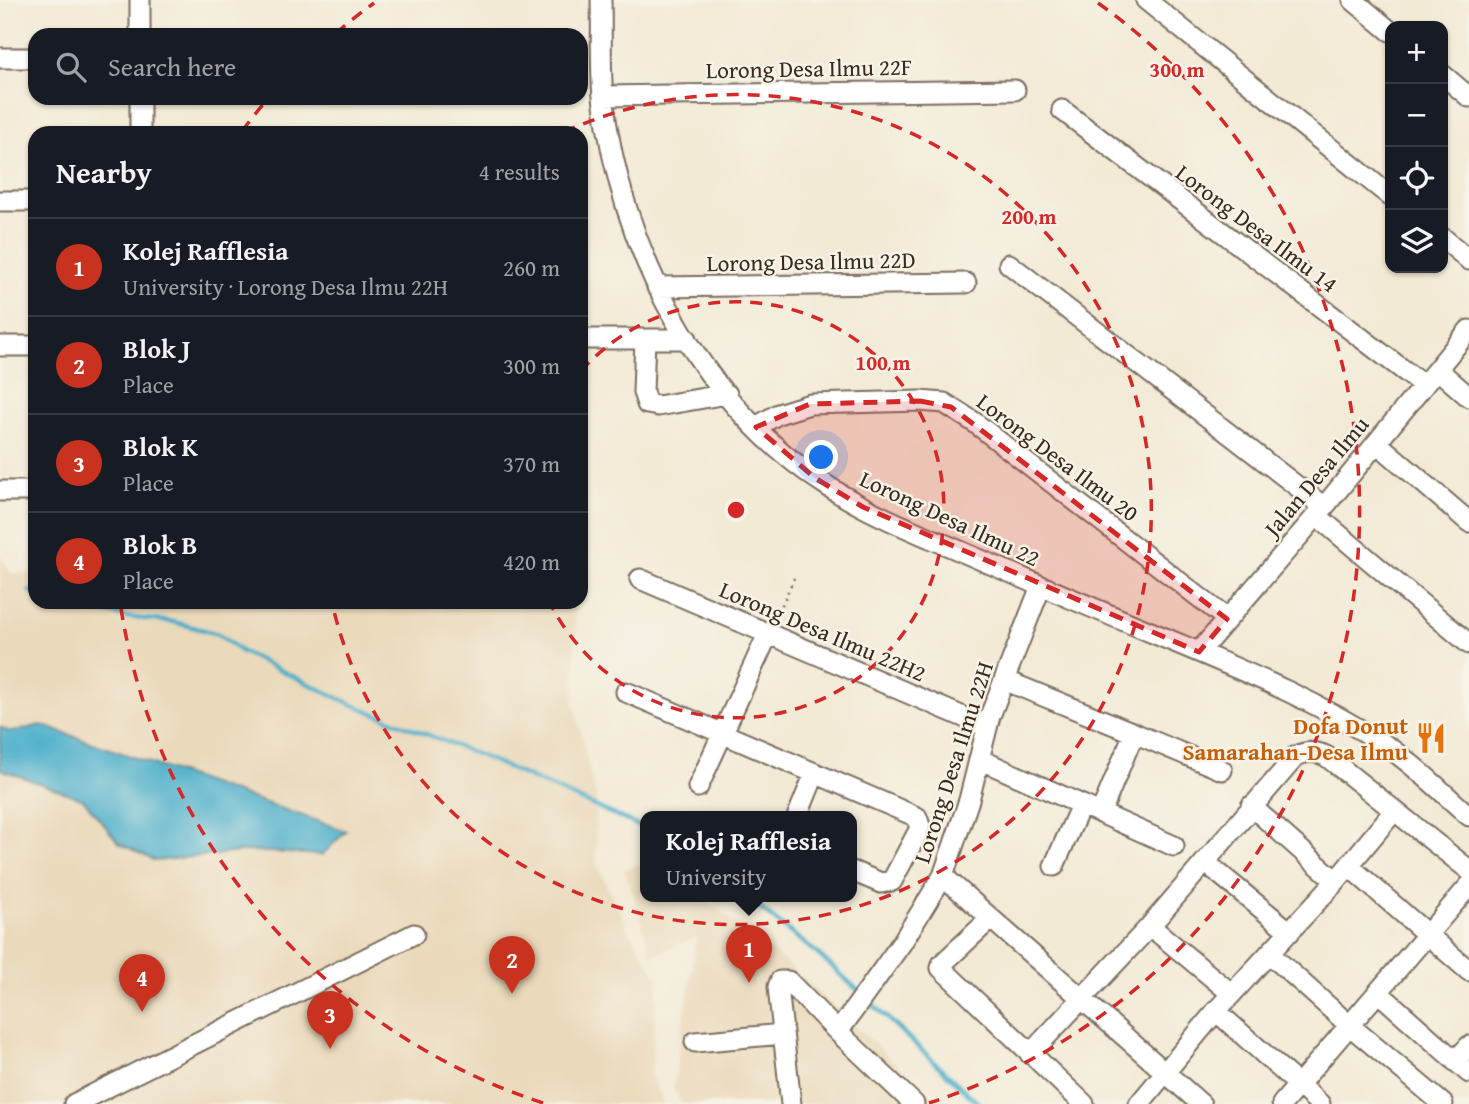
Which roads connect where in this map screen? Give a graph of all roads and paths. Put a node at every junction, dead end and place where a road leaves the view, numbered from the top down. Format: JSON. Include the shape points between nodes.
{"nodes":[{"id":1,"x":140,"y":0,"type":"edge"},
{"id":2,"x":601,"y":0,"type":"edge"},
{"id":3,"x":1353,"y":0,"type":"edge"},
{"id":4,"x":1159,"y":4,"type":"edge"},
{"id":5,"x":1385,"y":27,"type":"edge"},
{"id":6,"x":140,"y":28,"type":"edge"},
{"id":7,"x":0,"y":58,"type":"edge"},
{"id":8,"x":28,"y":58,"type":"edge"},
{"id":9,"x":1448,"y":79,"type":"edge"},
{"id":10,"x":1015,"y":90,"type":"dead end"},
{"id":11,"x":603,"y":96,"type":"junction"},
{"id":12,"x":1469,"y":97,"type":"edge"},
{"id":13,"x":140,"y":105,"type":"edge"},
{"id":14,"x":1062,"y":110,"type":"dead end"},
{"id":15,"x":140,"y":126,"type":"edge"},
{"id":16,"x":1385,"y":192,"type":"edge"},
{"id":17,"x":0,"y":201,"type":"edge"},
{"id":18,"x":28,"y":201,"type":"edge"},
{"id":19,"x":1448,"y":243,"type":"edge"},
{"id":20,"x":1469,"y":260,"type":"edge"},
{"id":21,"x":1009,"y":264,"type":"dead end"},
{"id":22,"x":966,"y":283,"type":"dead end"},
{"id":23,"x":657,"y":287,"type":"junction"},
{"id":24,"x":1469,"y":330,"type":"edge"},
{"id":25,"x":588,"y":338,"type":"edge"},
{"id":26,"x":645,"y":339,"type":"junction"},
{"id":27,"x":687,"y":339,"type":"junction"},
{"id":28,"x":0,"y":346,"type":"edge"},
{"id":29,"x":28,"y":346,"type":"edge"},
{"id":30,"x":1437,"y":369,"type":"junction"},
{"id":31,"x":1423,"y":385,"type":"junction"},
{"id":32,"x":727,"y":394,"type":"junction"},
{"id":33,"x":1469,"y":397,"type":"edge"},
{"id":34,"x":756,"y":427,"type":"junction"},
{"id":35,"x":1377,"y":443,"type":"junction"},
{"id":36,"x":0,"y":491,"type":"edge"},
{"id":37,"x":28,"y":491,"type":"edge"},
{"id":38,"x":1321,"y":511,"type":"junction"},
{"id":39,"x":1469,"y":522,"type":"edge"},
{"id":40,"x":795,"y":576,"type":"dead end"},
{"id":41,"x":640,"y":579,"type":"dead end"},
{"id":42,"x":1041,"y":586,"type":"junction"},
{"id":43,"x":1227,"y":619,"type":"junction"},
{"id":44,"x":768,"y":634,"type":"junction"},
{"id":45,"x":1469,"y":643,"type":"edge"},
{"id":46,"x":1199,"y":652,"type":"junction"},
{"id":47,"x":1004,"y":680,"type":"junction"},
{"id":48,"x":626,"y":692,"type":"dead end"},
{"id":49,"x":987,"y":727,"type":"junction"},
{"id":50,"x":722,"y":733,"type":"junction"},
{"id":51,"x":1134,"y":733,"type":"junction"},
{"id":52,"x":979,"y":759,"type":"junction"},
{"id":53,"x":1222,"y":770,"type":"dead end"},
{"id":54,"x":815,"y":773,"type":"junction"},
{"id":55,"x":698,"y":787,"type":"dead end"},
{"id":56,"x":1081,"y":805,"type":"junction"},
{"id":57,"x":1251,"y":806,"type":"junction"},
{"id":58,"x":799,"y":811,"type":"edge"},
{"id":59,"x":1394,"y":811,"type":"junction"},
{"id":60,"x":1101,"y":812,"type":"junction"},
{"id":61,"x":1469,"y":816,"type":"edge"},
{"id":62,"x":1174,"y":846,"type":"dead end"},
{"id":63,"x":1205,"y":862,"type":"junction"},
{"id":64,"x":1054,"y":866,"type":"dead end"},
{"id":65,"x":1469,"y":870,"type":"edge"},
{"id":66,"x":857,"y":874,"type":"edge"},
{"id":67,"x":1343,"y":874,"type":"junction"},
{"id":68,"x":943,"y":876,"type":"junction"},
{"id":69,"x":1469,"y":886,"type":"edge"},
{"id":70,"x":990,"y":919,"type":"junction"},
{"id":71,"x":1150,"y":926,"type":"junction"},
{"id":72,"x":1290,"y":932,"type":"junction"},
{"id":73,"x":414,"y":934,"type":"dead end"},
{"id":74,"x":1429,"y":934,"type":"junction"},
{"id":75,"x":1270,"y":954,"type":"junction"},
{"id":76,"x":1469,"y":971,"type":"edge"},
{"id":77,"x":1378,"y":993,"type":"junction"},
{"id":78,"x":1232,"y":994,"type":"junction"},
{"id":79,"x":1082,"y":997,"type":"junction"},
{"id":80,"x":1216,"y":1011,"type":"junction"},
{"id":81,"x":1349,"y":1025,"type":"junction"},
{"id":82,"x":838,"y":1032,"type":"junction"},
{"id":83,"x":783,"y":1034,"type":"junction"},
{"id":84,"x":695,"y":1042,"type":"dead end"},
{"id":85,"x":1469,"y":1046,"type":"edge"},
{"id":86,"x":1030,"y":1054,"type":"junction"},
{"id":87,"x":1462,"y":1067,"type":"edge"},
{"id":88,"x":1166,"y":1073,"type":"junction"},
{"id":89,"x":1297,"y":1086,"type":"junction"},
{"id":90,"x":1434,"y":1101,"type":"edge"},
{"id":91,"x":74,"y":1104,"type":"edge"},
{"id":92,"x":791,"y":1104,"type":"edge"},
{"id":93,"x":914,"y":1104,"type":"edge"},
{"id":94,"x":1084,"y":1104,"type":"edge"},
{"id":95,"x":1139,"y":1104,"type":"edge"},
{"id":96,"x":1201,"y":1104,"type":"edge"},
{"id":97,"x":1282,"y":1104,"type":"edge"},
{"id":98,"x":1320,"y":1104,"type":"edge"}],
"edges":[{"from":1,"to":6,"type":"street"},
{"from":2,"to":11,"type":"street","name":"Lorong Desa Ilmu 22"},
{"from":3,"to":5,"type":"street"},
{"from":4,"to":16,"type":"street"},
{"from":7,"to":8,"type":"street"},
{"from":9,"to":12,"type":"street"},
{"from":10,"to":11,"type":"street","name":"Lorong Desa Ilmu 22F"},
{"from":11,"to":23,"type":"street","name":"Lorong Desa Ilmu 22","via":[[627,209]]},
{"from":13,"to":15,"type":"street"},
{"from":14,"to":31,"type":"street","name":"Lorong Desa Ilmu 14"},
{"from":17,"to":18,"type":"street"},
{"from":19,"to":20,"type":"street"},
{"from":21,"to":38,"type":"street"},
{"from":22,"to":23,"type":"street","name":"Lorong Desa Ilmu 22D"},
{"from":23,"to":27,"type":"street","name":"Lorong Desa Ilmu 22"},
{"from":24,"to":30,"type":"street","name":"Jalan Desa Ilmu"},
{"from":25,"to":26,"type":"street"},
{"from":26,"to":27,"type":"street"},
{"from":26,"to":32,"type":"street","via":[[643,393],[647,404]]},
{"from":27,"to":32,"type":"street","name":"Lorong Desa Ilmu 22"},
{"from":28,"to":29,"type":"street"},
{"from":30,"to":31,"type":"street","name":"Jalan Desa Ilmu"},
{"from":30,"to":33,"type":"street"},
{"from":31,"to":35,"type":"street","name":"Jalan Desa Ilmu"},
{"from":32,"to":34,"type":"street","name":"Lorong Desa Ilmu 22"},
{"from":34,"to":42,"type":"street","name":"Lorong Desa Ilmu 22","via":[[831,489],[891,521]]},
{"from":34,"to":43,"type":"street","name":"Lorong Desa Ilmu 20","via":[[810,404],[944,403]]},
{"from":35,"to":38,"type":"street","name":"Jalan Desa Ilmu"},
{"from":35,"to":39,"type":"street"},
{"from":36,"to":37,"type":"street"},
{"from":38,"to":43,"type":"street","name":"Jalan Desa Ilmu"},
{"from":38,"to":45,"type":"street"},
{"from":40,"to":44,"type":"path"},
{"from":41,"to":44,"type":"street","name":"Lorong Desa Ilmu 22H2"},
{"from":42,"to":46,"type":"street","name":"Lorong Desa Ilmu 22"},
{"from":42,"to":47,"type":"street","name":"Lorong Desa Ilmu 22H"},
{"from":43,"to":46,"type":"street","name":"Jalan Desa Ilmu"},
{"from":44,"to":49,"type":"street","name":"Lorong Desa Ilmu 22H2"},
{"from":44,"to":50,"type":"street"},
{"from":46,"to":61,"type":"street","name":"Lorong Desa Ilmu 22","via":[[1357,728],[1388,747]]},
{"from":47,"to":49,"type":"street","name":"Lorong Desa Ilmu 22H"},
{"from":47,"to":51,"type":"street"},
{"from":48,"to":50,"type":"street"},
{"from":49,"to":52,"type":"street","name":"Lorong Desa Ilmu 22H"},
{"from":50,"to":54,"type":"street"},
{"from":50,"to":55,"type":"street"},
{"from":51,"to":53,"type":"street"},
{"from":51,"to":60,"type":"street"},
{"from":52,"to":56,"type":"street"},
{"from":52,"to":68,"type":"street","name":"Lorong Desa Ilmu 22H"},
{"from":54,"to":58,"type":"street"},
{"from":54,"to":66,"type":"street","via":[[919,821],[918,832],[892,881],[881,883]]},
{"from":56,"to":60,"type":"street"},
{"from":56,"to":64,"type":"street"},
{"from":57,"to":59,"type":"street","via":[[1296,756],[1315,752]]},
{"from":57,"to":63,"type":"street"},
{"from":57,"to":67,"type":"street"},
{"from":59,"to":65,"type":"street"},
{"from":59,"to":67,"type":"street"},
{"from":60,"to":62,"type":"street"},
{"from":63,"to":71,"type":"street"},
{"from":63,"to":72,"type":"street"},
{"from":67,"to":72,"type":"street"},
{"from":67,"to":74,"type":"street"},
{"from":68,"to":70,"type":"street"},
{"from":68,"to":82,"type":"street","name":"Lorong Desa Ilmu 22H"},
{"from":69,"to":74,"type":"street"},
{"from":70,"to":79,"type":"street"},
{"from":70,"to":86,"type":"street","via":[[940,967]]},
{"from":71,"to":78,"type":"street"},
{"from":71,"to":79,"type":"street"},
{"from":72,"to":75,"type":"street"},
{"from":73,"to":91,"type":"street"},
{"from":74,"to":76,"type":"street"},
{"from":74,"to":77,"type":"street"},
{"from":75,"to":78,"type":"street"},
{"from":75,"to":81,"type":"street"},
{"from":77,"to":81,"type":"street"},
{"from":77,"to":87,"type":"street"},
{"from":78,"to":80,"type":"street"},
{"from":79,"to":86,"type":"street"},
{"from":79,"to":88,"type":"street"},
{"from":80,"to":88,"type":"street"},
{"from":80,"to":89,"type":"street"},
{"from":81,"to":89,"type":"street"},
{"from":81,"to":90,"type":"street"},
{"from":82,"to":83,"type":"street","via":[[786,980],[778,984]]},
{"from":82,"to":93,"type":"street"},
{"from":83,"to":84,"type":"street"},
{"from":83,"to":92,"type":"street"},
{"from":85,"to":87,"type":"street"},
{"from":86,"to":94,"type":"street"},
{"from":88,"to":95,"type":"street"},
{"from":88,"to":96,"type":"street"},
{"from":89,"to":97,"type":"street"},
{"from":89,"to":98,"type":"street"}]}
